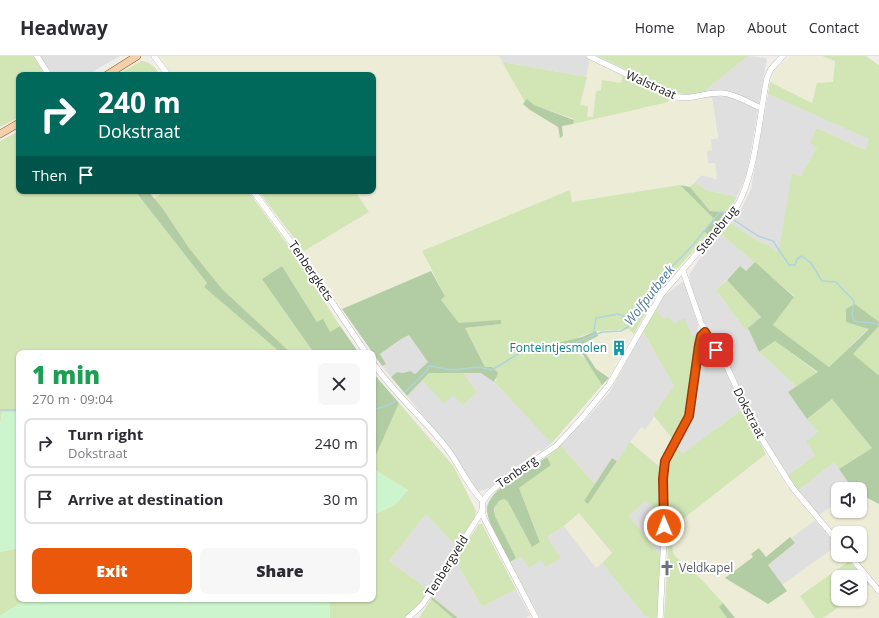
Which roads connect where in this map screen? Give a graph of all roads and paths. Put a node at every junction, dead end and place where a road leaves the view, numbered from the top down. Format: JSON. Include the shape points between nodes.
{"nodes":[{"id":1,"x":37,"y":56,"type":"edge"},
{"id":2,"x":137,"y":56,"type":"edge"},
{"id":3,"x":154,"y":56,"type":"edge"},
{"id":4,"x":589,"y":56,"type":"edge"},
{"id":5,"x":783,"y":56,"type":"edge"},
{"id":6,"x":46,"y":72,"type":"edge"},
{"id":7,"x":113,"y":72,"type":"edge"},
{"id":8,"x":166,"y":72,"type":"edge"},
{"id":9,"x":761,"y":108,"type":"junction"},
{"id":10,"x":16,"y":125,"type":"edge"},
{"id":11,"x":0,"y":134,"type":"edge"},
{"id":12,"x":255,"y":194,"type":"edge"},
{"id":13,"x":683,"y":271,"type":"junction"},
{"id":14,"x":705,"y":332,"type":"junction"},
{"id":15,"x":364,"y":350,"type":"edge"},
{"id":16,"x":376,"y":367,"type":"edge"},
{"id":17,"x":609,"y":385,"type":"joint"},
{"id":18,"x":483,"y":501,"type":"junction"},
{"id":19,"x":482,"y":511,"type":"junction"},
{"id":20,"x":831,"y":534,"type":"edge"},
{"id":21,"x":855,"y":562,"type":"edge"},
{"id":22,"x":879,"y":591,"type":"edge"},
{"id":23,"x":408,"y":618,"type":"edge"},
{"id":24,"x":536,"y":618,"type":"edge"},
{"id":25,"x":660,"y":618,"type":"edge"}],
"edges":[{"from":1,"to":6,"type":"street"},
{"from":2,"to":7,"type":"main road"},
{"from":3,"to":8,"type":"street"},
{"from":4,"to":9,"type":"street","name":"Walstraat","via":[[672,96],[685,99],[729,94]]},
{"from":5,"to":9,"type":"street","name":"Stenebrug","via":[[771,69]]},
{"from":9,"to":13,"type":"street","name":"Stenebrug","via":[[750,171],[742,198]]},
{"from":10,"to":11,"type":"main road"},
{"from":12,"to":15,"type":"street","name":"Tenbergkets","via":[[300,254]]},
{"from":13,"to":14,"type":"street","name":"Dokstraat"},
{"from":13,"to":17,"type":"street","name":"Stenebrug","via":[[661,295]]},
{"from":14,"to":20,"type":"street","name":"Dokstraat","via":[[727,367],[750,418],[792,487]]},
{"from":14,"to":25,"type":"street","via":[[699,345],[689,416],[665,461]]},
{"from":16,"to":18,"type":"street","via":[[446,446],[472,491]]},
{"from":17,"to":18,"type":"street","name":"Tenberg","via":[[556,446],[498,485]]},
{"from":18,"to":19,"type":"street"},
{"from":19,"to":23,"type":"street","name":"Tenbergveld","via":[[431,592]]},
{"from":19,"to":24,"type":"street"},
{"from":21,"to":22,"type":"street"}]}
